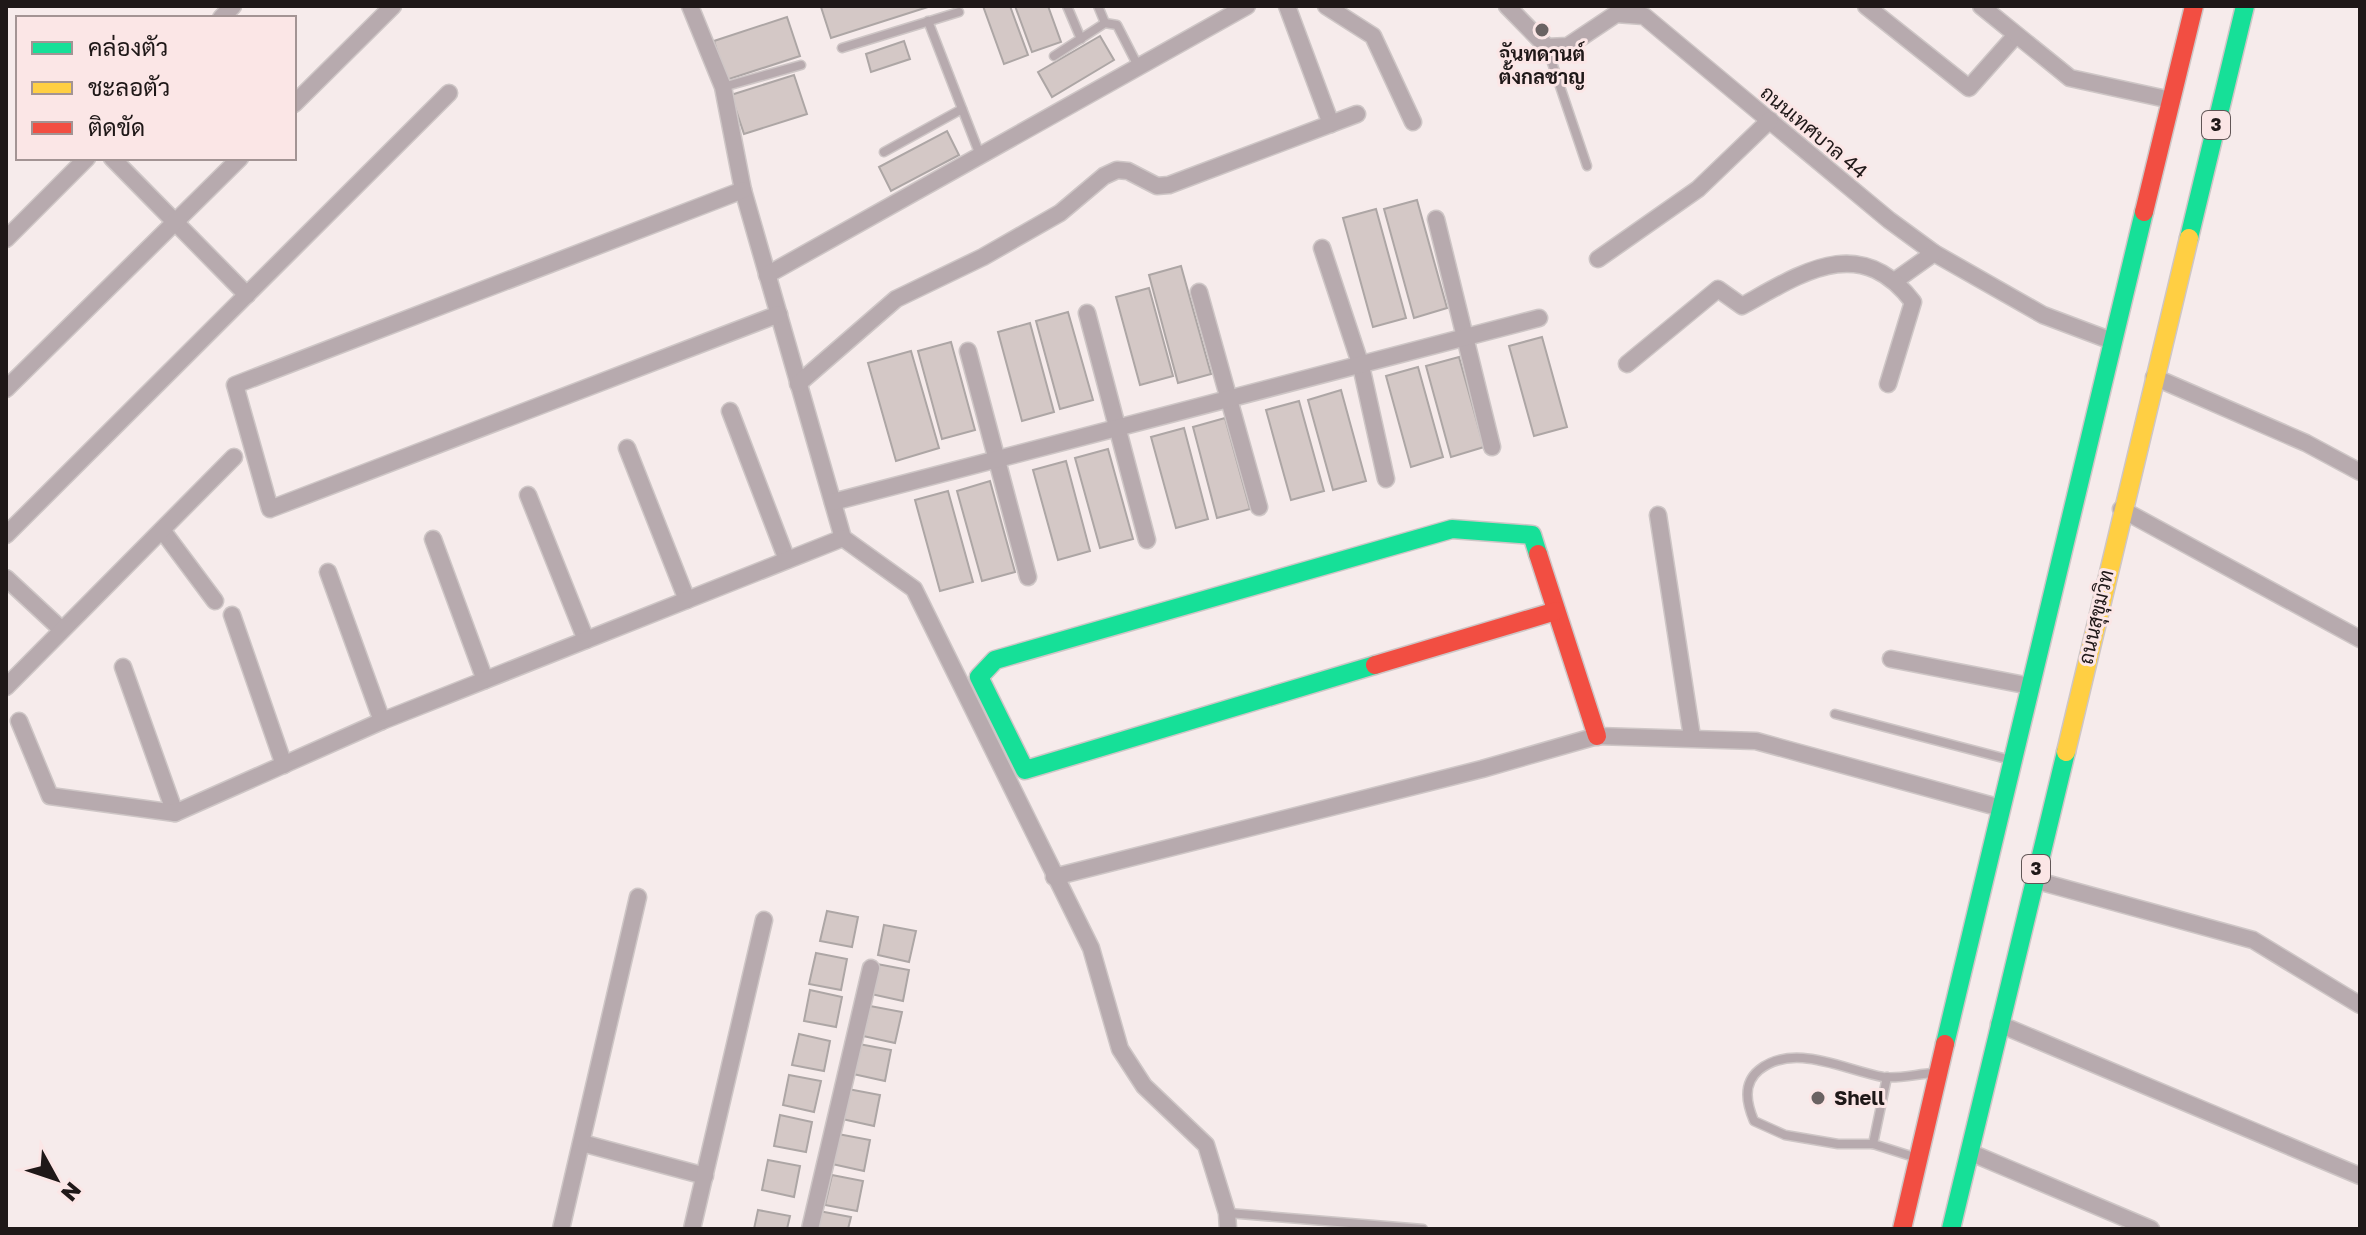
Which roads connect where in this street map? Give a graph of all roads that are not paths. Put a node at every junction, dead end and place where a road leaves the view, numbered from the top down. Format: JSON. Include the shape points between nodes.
{"nodes":[{"id":1,"x":393,"y":6,"type":"edge"},
{"id":2,"x":690,"y":6,"type":"edge"},
{"id":3,"x":1067,"y":6,"type":"edge"},
{"id":4,"x":1098,"y":6,"type":"edge"},
{"id":5,"x":1247,"y":6,"type":"edge"},
{"id":6,"x":1287,"y":6,"type":"edge"},
{"id":7,"x":1326,"y":6,"type":"edge"},
{"id":8,"x":1507,"y":6,"type":"edge"},
{"id":9,"x":1866,"y":6,"type":"edge"},
{"id":10,"x":1981,"y":6,"type":"edge"},
{"id":11,"x":2194,"y":6,"type":"edge"},
{"id":12,"x":2245,"y":6,"type":"edge"},
{"id":13,"x":1609,"y":11,"type":"edge"},
{"id":14,"x":959,"y":12,"type":"dead end"},
{"id":15,"x":928,"y":21,"type":"junction"},
{"id":16,"x":1105,"y":23,"type":"junction"},
{"id":17,"x":2016,"y":35,"type":"junction"},
{"id":18,"x":1081,"y":39,"type":"junction"},
{"id":19,"x":1547,"y":47,"type":"junction"},
{"id":20,"x":842,"y":48,"type":"dead end"},
{"id":21,"x":1054,"y":56,"type":"dead end"},
{"id":22,"x":801,"y":65,"type":"dead end"},
{"id":23,"x":1139,"y":67,"type":"junction"},
{"id":24,"x":723,"y":87,"type":"junction"},
{"id":25,"x":449,"y":93,"type":"dead end"},
{"id":26,"x":2171,"y":100,"type":"junction"},
{"id":27,"x":296,"y":102,"type":"edge"},
{"id":28,"x":962,"y":109,"type":"junction"},
{"id":29,"x":1357,"y":114,"type":"dead end"},
{"id":30,"x":1770,"y":120,"type":"junction"},
{"id":31,"x":1413,"y":122,"type":"dead end"},
{"id":32,"x":1331,"y":124,"type":"junction"},
{"id":33,"x":884,"y":152,"type":"dead end"},
{"id":34,"x":981,"y":155,"type":"junction"},
{"id":35,"x":85,"y":160,"type":"edge"},
{"id":36,"x":114,"y":160,"type":"edge"},
{"id":37,"x":238,"y":160,"type":"edge"},
{"id":38,"x":1587,"y":166,"type":"dead end"},
{"id":39,"x":743,"y":190,"type":"junction"},
{"id":40,"x":1436,"y":219,"type":"dead end"},
{"id":41,"x":174,"y":223,"type":"junction"},
{"id":42,"x":6,"y":239,"type":"edge"},
{"id":43,"x":1322,"y":248,"type":"dead end"},
{"id":44,"x":1934,"y":253,"type":"junction"},
{"id":45,"x":1598,"y":259,"type":"dead end"},
{"id":46,"x":767,"y":275,"type":"junction"},
{"id":47,"x":1896,"y":280,"type":"junction"},
{"id":48,"x":1199,"y":292,"type":"dead end"},
{"id":49,"x":247,"y":295,"type":"junction"},
{"id":50,"x":1087,"y":313,"type":"dead end"},
{"id":51,"x":779,"y":314,"type":"junction"},
{"id":52,"x":1539,"y":318,"type":"dead end"},
{"id":53,"x":1466,"y":339,"type":"junction"},
{"id":54,"x":2112,"y":341,"type":"junction"},
{"id":55,"x":968,"y":351,"type":"dead end"},
{"id":56,"x":1627,"y":364,"type":"dead end"},
{"id":57,"x":1361,"y":366,"type":"junction"},
{"id":58,"x":2154,"y":377,"type":"junction"},
{"id":59,"x":798,"y":384,"type":"junction"},
{"id":60,"x":1888,"y":384,"type":"dead end"},
{"id":61,"x":6,"y":389,"type":"edge"},
{"id":62,"x":1229,"y":400,"type":"junction"},
{"id":63,"x":730,"y":411,"type":"dead end"},
{"id":64,"x":1119,"y":429,"type":"junction"},
{"id":65,"x":1492,"y":447,"type":"dead end"},
{"id":66,"x":627,"y":448,"type":"dead end"},
{"id":67,"x":234,"y":457,"type":"dead end"},
{"id":68,"x":994,"y":460,"type":"junction"},
{"id":69,"x":2360,"y":472,"type":"edge"},
{"id":70,"x":1386,"y":479,"type":"dead end"},
{"id":71,"x":528,"y":495,"type":"dead end"},
{"id":72,"x":833,"y":502,"type":"junction"},
{"id":73,"x":1259,"y":507,"type":"dead end"},
{"id":74,"x":2121,"y":509,"type":"junction"},
{"id":75,"x":1658,"y":515,"type":"dead end"},
{"id":76,"x":162,"y":530,"type":"junction"},
{"id":77,"x":6,"y":535,"type":"edge"},
{"id":78,"x":843,"y":538,"type":"junction"},
{"id":79,"x":433,"y":539,"type":"dead end"},
{"id":80,"x":1147,"y":540,"type":"dead end"},
{"id":81,"x":787,"y":560,"type":"junction"},
{"id":82,"x":328,"y":572,"type":"dead end"},
{"id":83,"x":1028,"y":577,"type":"dead end"},
{"id":84,"x":6,"y":578,"type":"edge"},
{"id":85,"x":687,"y":600,"type":"junction"},
{"id":86,"x":215,"y":601,"type":"dead end"},
{"id":87,"x":1556,"y":611,"type":"junction"},
{"id":88,"x":232,"y":615,"type":"dead end"},
{"id":89,"x":62,"y":630,"type":"junction"},
{"id":90,"x":2360,"y":639,"type":"edge"},
{"id":91,"x":586,"y":640,"type":"junction"},
{"id":92,"x":1891,"y":659,"type":"dead end"},
{"id":93,"x":123,"y":667,"type":"dead end"},
{"id":94,"x":485,"y":680,"type":"junction"},
{"id":95,"x":2030,"y":686,"type":"junction"},
{"id":96,"x":6,"y":687,"type":"edge"},
{"id":97,"x":1835,"y":714,"type":"dead end"},
{"id":98,"x":19,"y":721,"type":"dead end"},
{"id":99,"x":382,"y":721,"type":"junction"},
{"id":100,"x":1597,"y":736,"type":"junction"},
{"id":101,"x":1692,"y":737,"type":"junction"},
{"id":102,"x":2012,"y":760,"type":"junction"},
{"id":103,"x":284,"y":765,"type":"junction"},
{"id":104,"x":2001,"y":808,"type":"junction"},
{"id":105,"x":175,"y":813,"type":"junction"},
{"id":106,"x":1054,"y":877,"type":"junction"},
{"id":107,"x":2034,"y":880,"type":"junction"},
{"id":108,"x":638,"y":897,"type":"dead end"},
{"id":109,"x":764,"y":920,"type":"dead end"},
{"id":110,"x":871,"y":968,"type":"dead end"},
{"id":111,"x":2360,"y":1005,"type":"edge"},
{"id":112,"x":1999,"y":1024,"type":"junction"},
{"id":113,"x":1939,"y":1072,"type":"junction"},
{"id":114,"x":1887,"y":1077,"type":"junction"},
{"id":115,"x":582,"y":1143,"type":"junction"},
{"id":116,"x":1873,"y":1144,"type":"junction"},
{"id":117,"x":1969,"y":1152,"type":"junction"},
{"id":118,"x":1919,"y":1158,"type":"junction"},
{"id":119,"x":705,"y":1176,"type":"junction"},
{"id":120,"x":2360,"y":1176,"type":"edge"},
{"id":121,"x":1227,"y":1221,"type":"edge"},
{"id":122,"x":561,"y":1229,"type":"edge"},
{"id":123,"x":692,"y":1229,"type":"edge"},
{"id":124,"x":810,"y":1229,"type":"edge"},
{"id":125,"x":1423,"y":1229,"type":"edge"},
{"id":126,"x":1902,"y":1229,"type":"edge"},
{"id":127,"x":1951,"y":1229,"type":"edge"},
{"id":128,"x":2151,"y":1229,"type":"edge"}],
"edges":[{"from":1,"to":27,"type":"street"},
{"from":2,"to":24,"type":"street"},
{"from":3,"to":18,"type":"lane"},
{"from":4,"to":16,"type":"lane"},
{"from":5,"to":23,"type":"street"},
{"from":6,"to":32,"type":"street"},
{"from":7,"to":31,"type":"street","via":[[1373,36]]},
{"from":8,"to":19,"type":"street"},
{"from":9,"to":17,"type":"street","via":[[1969,88]]},
{"from":10,"to":17,"type":"street"},
{"from":11,"to":26,"type":"main road"},
{"from":12,"to":58,"type":"main road","name":"ถนนสุขุมวิท","number":"3"},
{"from":13,"to":19,"type":"street","name":"ถนนเทศบาล 44","via":[[1568,46]]},
{"from":13,"to":30,"type":"street","name":"ถนนเทศบาล 44","via":[[1644,16]]},
{"from":14,"to":15,"type":"lane"},
{"from":15,"to":20,"type":"lane"},
{"from":15,"to":28,"type":"lane"},
{"from":16,"to":18,"type":"lane"},
{"from":16,"to":23,"type":"lane","via":[[1117,25]]},
{"from":17,"to":26,"type":"street","via":[[2070,78]]},
{"from":18,"to":21,"type":"lane"},
{"from":19,"to":38,"type":"lane"},
{"from":22,"to":24,"type":"lane"},
{"from":23,"to":34,"type":"street"},
{"from":24,"to":39,"type":"street"},
{"from":25,"to":49,"type":"street"},
{"from":26,"to":54,"type":"main road"},
{"from":28,"to":33,"type":"lane"},
{"from":28,"to":34,"type":"lane"},
{"from":29,"to":32,"type":"street"},
{"from":30,"to":44,"type":"street","name":"ถนนเทศบาล 44"},
{"from":30,"to":45,"type":"street","via":[[1698,189]]},
{"from":32,"to":59,"type":"street","via":[[1169,185],[1157,186],[1128,171],[1104,176],[1047,220],[896,299]]},
{"from":34,"to":46,"type":"street"},
{"from":35,"to":42,"type":"street"},
{"from":36,"to":41,"type":"street"},
{"from":37,"to":41,"type":"street"},
{"from":39,"to":46,"type":"street"},
{"from":39,"to":51,"type":"street","via":[[235,385],[270,509]]},
{"from":40,"to":53,"type":"street"},
{"from":41,"to":49,"type":"street"},
{"from":41,"to":61,"type":"street"},
{"from":43,"to":57,"type":"street"},
{"from":44,"to":47,"type":"street"},
{"from":44,"to":54,"type":"street","name":"ถนนเทศบาล 44","via":[[2043,315]]},
{"from":46,"to":51,"type":"street"},
{"from":47,"to":56,"type":"street","via":[[1842,262],[1809,268],[1742,306],[1718,289]]},
{"from":47,"to":60,"type":"street","via":[[1913,302]]},
{"from":48,"to":62,"type":"street"},
{"from":49,"to":77,"type":"street"},
{"from":50,"to":64,"type":"street"},
{"from":51,"to":59,"type":"street"},
{"from":52,"to":53,"type":"street"},
{"from":53,"to":57,"type":"street"},
{"from":53,"to":65,"type":"street"},
{"from":54,"to":95,"type":"main road"},
{"from":55,"to":68,"type":"street"},
{"from":57,"to":62,"type":"street"},
{"from":57,"to":70,"type":"street"},
{"from":58,"to":69,"type":"street"},
{"from":58,"to":74,"type":"main road","name":"ถนนสุขุมวิท","number":"3"},
{"from":59,"to":72,"type":"street"},
{"from":62,"to":64,"type":"street"},
{"from":62,"to":73,"type":"street"},
{"from":63,"to":81,"type":"street"},
{"from":64,"to":68,"type":"street"},
{"from":64,"to":80,"type":"street"},
{"from":66,"to":85,"type":"street"},
{"from":67,"to":76,"type":"street"},
{"from":68,"to":72,"type":"street"},
{"from":68,"to":83,"type":"street"},
{"from":71,"to":91,"type":"street"},
{"from":72,"to":78,"type":"street"},
{"from":74,"to":90,"type":"street"},
{"from":74,"to":107,"type":"main road","name":"ถนนสุขุมวิท","number":"3"},
{"from":75,"to":101,"type":"street"},
{"from":76,"to":86,"type":"street"},
{"from":76,"to":89,"type":"street"},
{"from":78,"to":81,"type":"street"},
{"from":78,"to":106,"type":"street","via":[[914,589]]},
{"from":79,"to":94,"type":"street"},
{"from":81,"to":85,"type":"street"},
{"from":82,"to":99,"type":"street"},
{"from":84,"to":89,"type":"street"},
{"from":85,"to":91,"type":"street"},
{"from":87,"to":87,"type":"main road","via":[[1532,535],[1452,529],[995,660],[979,677],[1025,770]]},
{"from":87,"to":100,"type":"main road"},
{"from":88,"to":103,"type":"street"},
{"from":89,"to":96,"type":"street"},
{"from":91,"to":94,"type":"street"},
{"from":92,"to":95,"type":"street"},
{"from":93,"to":105,"type":"street"},
{"from":94,"to":99,"type":"street"},
{"from":95,"to":102,"type":"main road"},
{"from":97,"to":102,"type":"lane"},
{"from":98,"to":105,"type":"street","via":[[50,796]]},
{"from":99,"to":103,"type":"street"},
{"from":100,"to":101,"type":"street"},
{"from":100,"to":106,"type":"street"},
{"from":101,"to":104,"type":"street","via":[[1756,741]]},
{"from":102,"to":104,"type":"main road"},
{"from":103,"to":105,"type":"street"},
{"from":104,"to":113,"type":"main road"},
{"from":106,"to":121,"type":"street","via":[[1091,948],[1120,1049],[1144,1086],[1206,1145]]},
{"from":107,"to":111,"type":"street","via":[[2253,940]]},
{"from":107,"to":112,"type":"main road","name":"ถนนสุขุมวิท","number":"3"},
{"from":108,"to":115,"type":"street"},
{"from":109,"to":119,"type":"street"},
{"from":110,"to":124,"type":"street"},
{"from":112,"to":117,"type":"main road","name":"ถนนสุขุมวิท","number":"3"},
{"from":112,"to":120,"type":"street"},
{"from":113,"to":114,"type":"lane"},
{"from":113,"to":118,"type":"main road"},
{"from":114,"to":116,"type":"lane"},
{"from":114,"to":116,"type":"lane","via":[[1801,1057],[1770,1062],[1753,1075],[1746,1101],[1754,1121],[1785,1135]]},
{"from":115,"to":119,"type":"street"},
{"from":115,"to":122,"type":"street"},
{"from":116,"to":118,"type":"lane"},
{"from":117,"to":127,"type":"main road","name":"ถนนสุขุมวิท","number":"3"},
{"from":117,"to":128,"type":"street"},
{"from":118,"to":126,"type":"main road"},
{"from":119,"to":123,"type":"street"},
{"from":121,"to":125,"type":"lane"}]}
